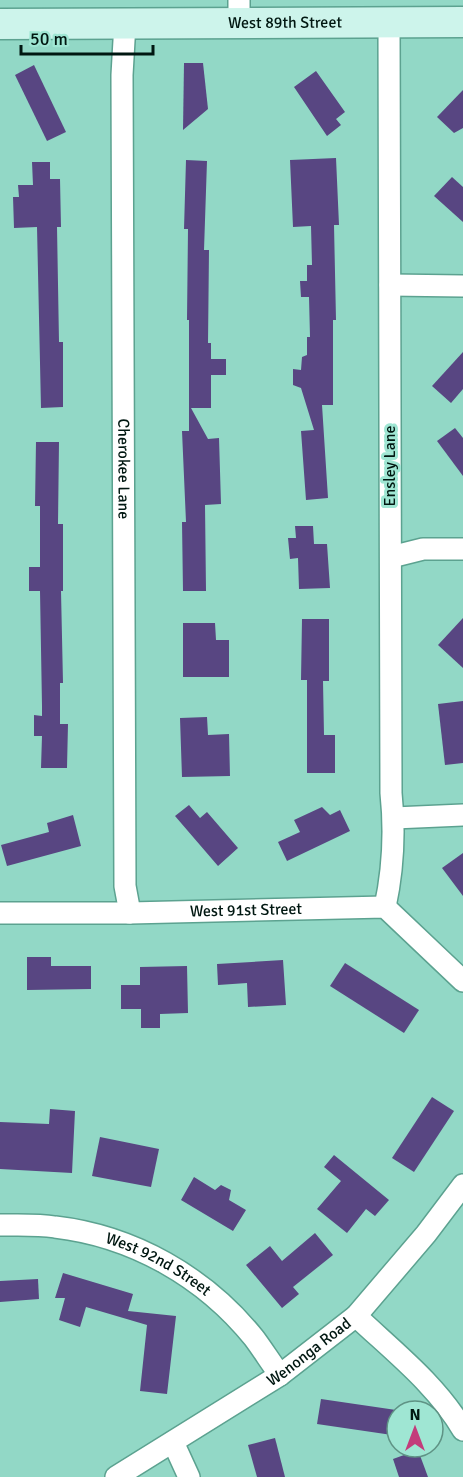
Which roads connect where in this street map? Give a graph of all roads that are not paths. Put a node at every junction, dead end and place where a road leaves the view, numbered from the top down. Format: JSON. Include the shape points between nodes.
{"nodes":[{"id":1,"x":239,"y":11,"type":"edge"},
{"id":2,"x":463,"y":22,"type":"edge"},
{"id":3,"x":126,"y":23,"type":"junction"},
{"id":4,"x":390,"y":23,"type":"junction"},
{"id":5,"x":0,"y":24,"type":"edge"},
{"id":6,"x":390,"y":285,"type":"junction"},
{"id":7,"x":463,"y":286,"type":"edge"},
{"id":8,"x":463,"y":549,"type":"edge"},
{"id":9,"x":391,"y":557,"type":"junction"},
{"id":10,"x":463,"y":815,"type":"edge"},
{"id":11,"x":394,"y":818,"type":"junction"},
{"id":12,"x":385,"y":907,"type":"junction"},
{"id":13,"x":0,"y":913,"type":"edge"},
{"id":14,"x":130,"y":913,"type":"junction"},
{"id":15,"x":463,"y":981,"type":"edge"},
{"id":16,"x":463,"y":1185,"type":"edge"},
{"id":17,"x":0,"y":1225,"type":"edge"},
{"id":18,"x":356,"y":1316,"type":"junction"},
{"id":19,"x":280,"y":1375,"type":"junction"},
{"id":20,"x":463,"y":1430,"type":"edge"},
{"id":21,"x":173,"y":1442,"type":"junction"},
{"id":22,"x":116,"y":1477,"type":"edge"},
{"id":23,"x":189,"y":1477,"type":"edge"}],
"edges":[{"from":1,"to":3,"type":"street","name":"West 89th Street"},
{"from":1,"to":4,"type":"street","name":"West 89th Street"},
{"from":2,"to":4,"type":"street","name":"West 89th Street"},
{"from":3,"to":5,"type":"street","name":"West 89th Street"},
{"from":3,"to":14,"type":"street","name":"Cherokee Lane","via":[[122,75],[125,886]]},
{"from":4,"to":6,"type":"street","name":"Ensley Lane"},
{"from":6,"to":7,"type":"street"},
{"from":6,"to":9,"type":"street","name":"Ensley Lane"},
{"from":8,"to":9,"type":"street","via":[[423,549]]},
{"from":9,"to":11,"type":"street","name":"Ensley Lane"},
{"from":10,"to":11,"type":"street"},
{"from":11,"to":12,"type":"street","name":"Ensley Lane","via":[[392,876]]},
{"from":12,"to":14,"type":"street","name":"West 91st Street"},
{"from":12,"to":15,"type":"street"},
{"from":13,"to":14,"type":"street","name":"West 91st Street"},
{"from":16,"to":18,"type":"street","name":"Wenonga Road"},
{"from":17,"to":19,"type":"street","name":"West 92nd Street","via":[[54,1226],[92,1233],[134,1246],[174,1267],[240,1322]]},
{"from":18,"to":19,"type":"street","name":"Wenonga Road"},
{"from":18,"to":20,"type":"street","via":[[416,1372]]},
{"from":19,"to":21,"type":"street","name":"Wenonga Road"},
{"from":21,"to":22,"type":"street","name":"Wenonga Road"},
{"from":21,"to":23,"type":"street"}]}
